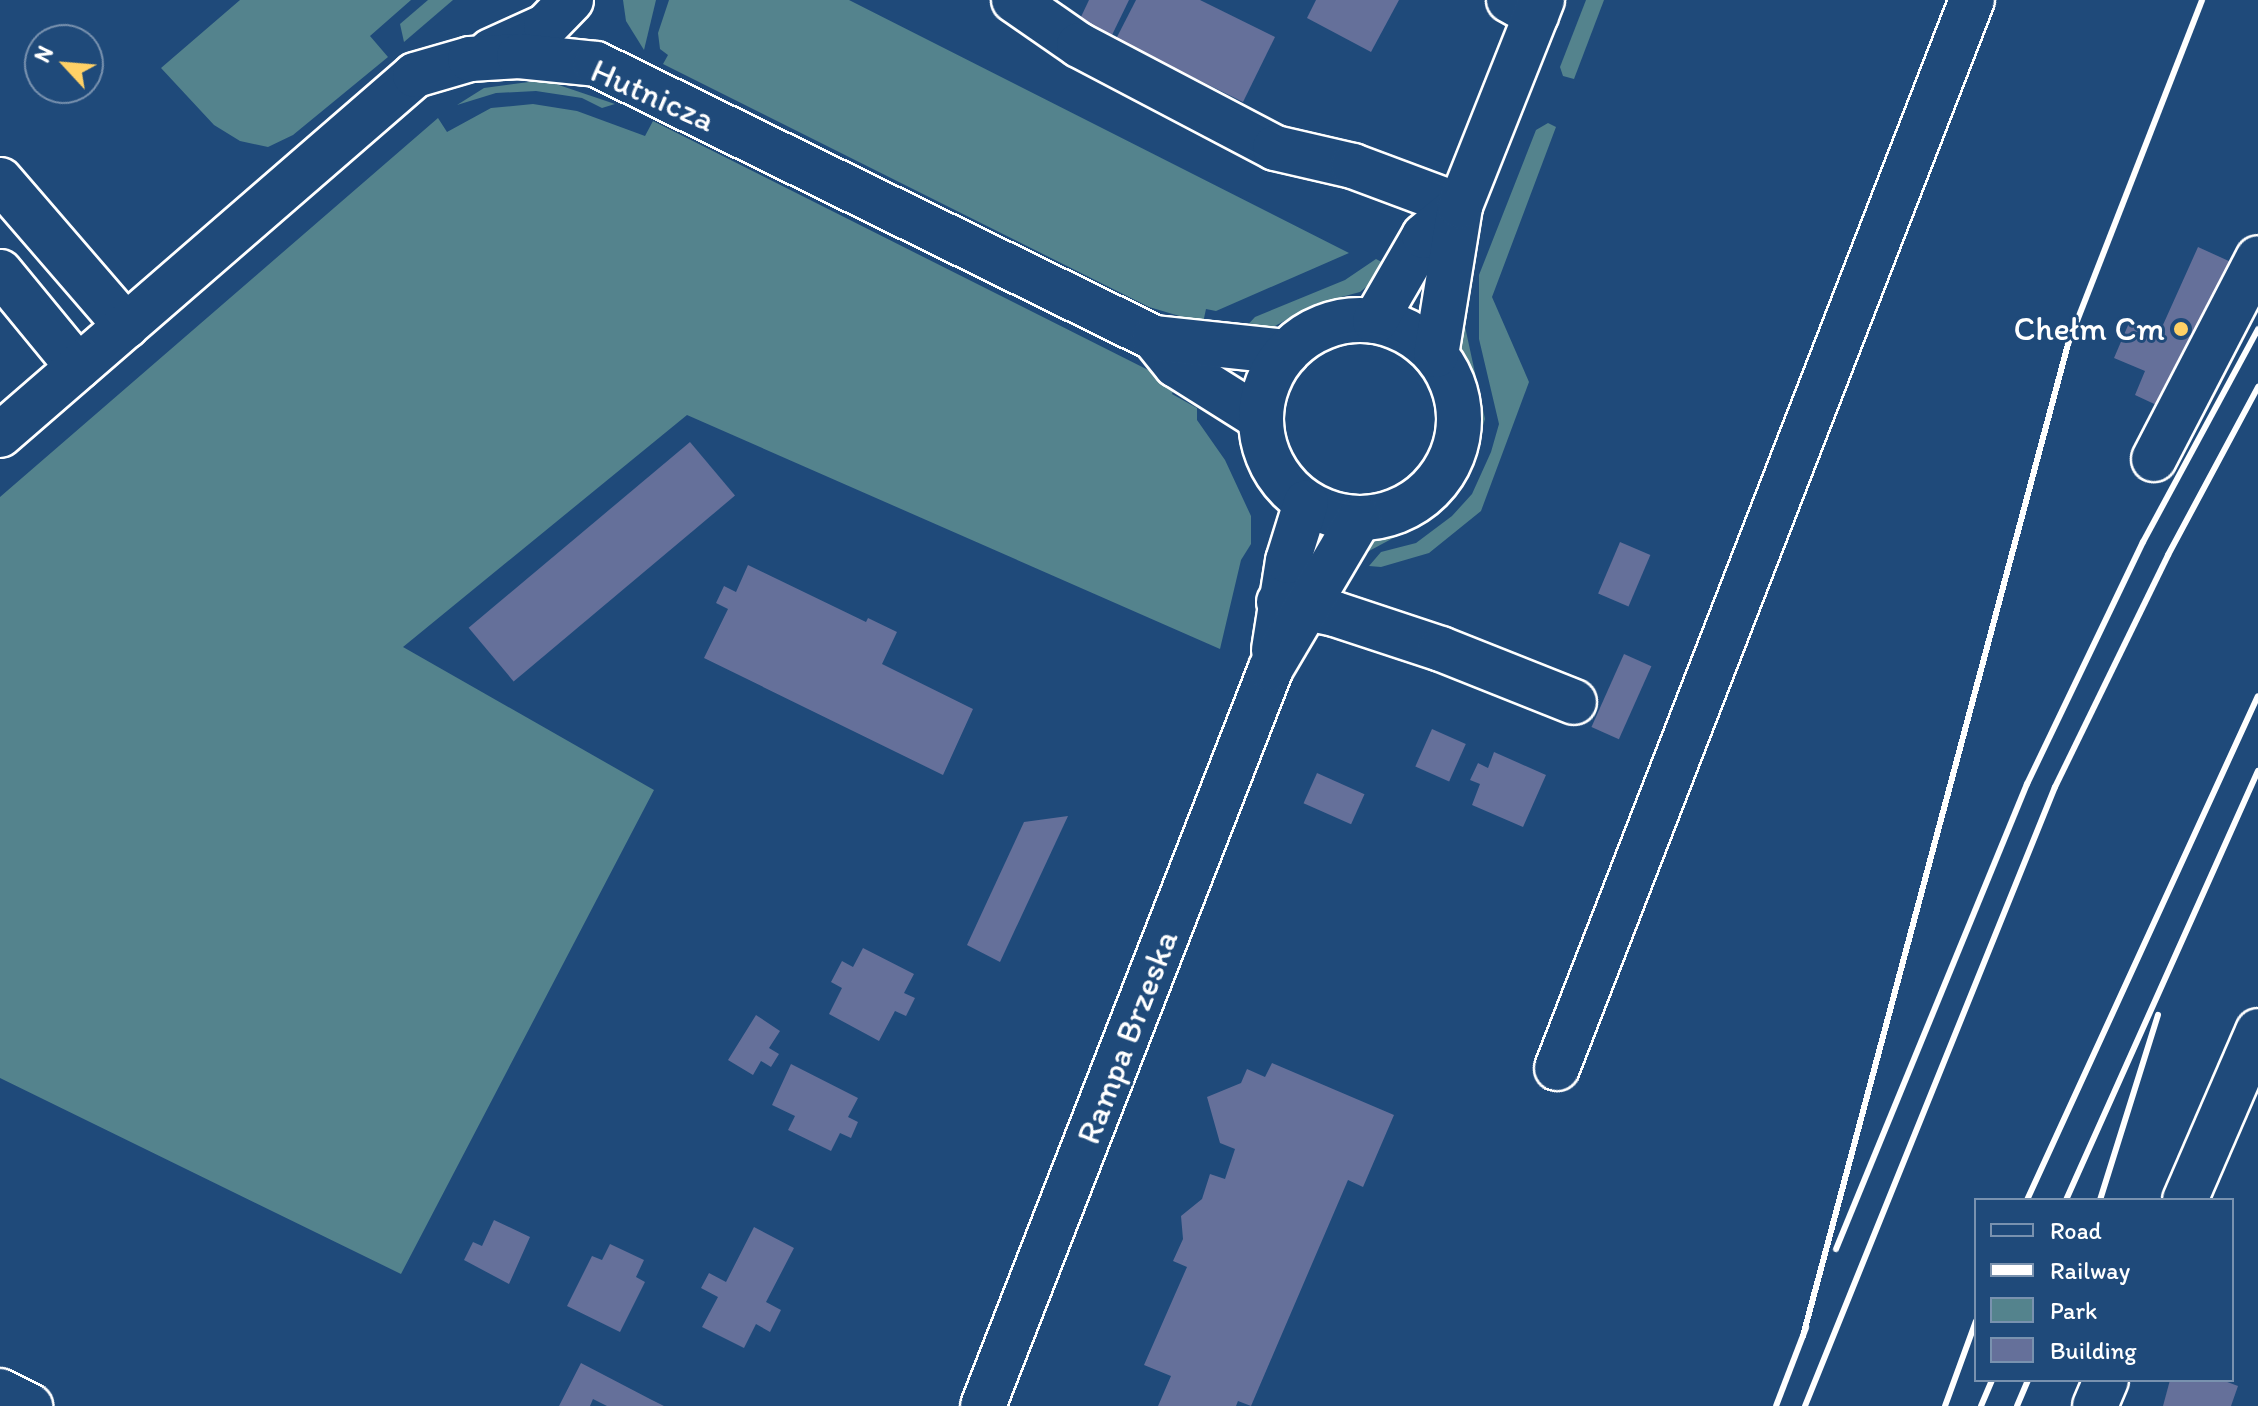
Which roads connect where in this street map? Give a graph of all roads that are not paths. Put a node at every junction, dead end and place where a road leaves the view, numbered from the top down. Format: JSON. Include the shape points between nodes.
{"nodes":[{"id":1,"x":571,"y":0,"type":"edge"},
{"id":2,"x":583,"y":0,"type":"edge"},
{"id":3,"x":1014,"y":0,"type":"edge"},
{"id":4,"x":1972,"y":0,"type":"edge"},
{"id":5,"x":1529,"y":5,"type":"edge"},
{"id":6,"x":470,"y":59,"type":"junction"},
{"id":7,"x":596,"y":64,"type":"junction"},
{"id":8,"x":0,"y":180,"type":"edge"},
{"id":9,"x":1460,"y":206,"type":"junction"},
{"id":10,"x":2258,"y":258,"type":"edge"},
{"id":11,"x":0,"y":272,"type":"edge"},
{"id":12,"x":1375,"y":321,"type":"junction"},
{"id":13,"x":126,"y":326,"type":"junction"},
{"id":14,"x":1154,"y":338,"type":"junction"},
{"id":15,"x":1287,"y":352,"type":"junction"},
{"id":16,"x":1436,"y":355,"type":"junction"},
{"id":17,"x":78,"y":367,"type":"junction"},
{"id":18,"x":1260,"y":418,"type":"junction"},
{"id":19,"x":0,"y":435,"type":"edge"},
{"id":20,"x":2154,"y":459,"type":"dead end"},
{"id":21,"x":1306,"y":503,"type":"junction"},
{"id":22,"x":1359,"y":519,"type":"junction"},
{"id":23,"x":1293,"y":605,"type":"junction"},
{"id":24,"x":1574,"y":702,"type":"dead end"},
{"id":25,"x":2258,"y":1031,"type":"edge"},
{"id":26,"x":1557,"y":1068,"type":"dead end"},
{"id":27,"x":2186,"y":1198,"type":"edge"},
{"id":28,"x":2105,"y":1382,"type":"edge"},
{"id":29,"x":0,"y":1391,"type":"edge"},
{"id":30,"x":30,"y":1406,"type":"edge"},
{"id":31,"x":983,"y":1406,"type":"edge"},
{"id":32,"x":2095,"y":1406,"type":"edge"}],
"edges":[{"from":1,"to":6,"type":"main road","via":[[546,26]]},
{"from":2,"to":7,"type":"main road","via":[[581,18]]},
{"from":3,"to":9,"type":"main road","via":[[1079,45],[1275,148],[1353,166]]},
{"from":4,"to":26,"type":"main road"},
{"from":5,"to":9,"type":"main road"},
{"from":6,"to":7,"type":"main road","name":"Hutnicza","via":[[559,57]]},
{"from":6,"to":13,"type":"main road","name":"Hutnicza","via":[[415,75]]},
{"from":7,"to":14,"type":"main road","name":"Hutnicza"},
{"from":8,"to":13,"type":"main road"},
{"from":9,"to":12,"type":"main road","via":[[1424,236]]},
{"from":9,"to":16,"type":"main road"},
{"from":10,"to":20,"type":"main road"},
{"from":11,"to":17,"type":"main road"},
{"from":12,"to":15,"type":"main road","via":[[1342,322],[1312,332]]},
{"from":12,"to":16,"type":"main road","via":[[1397,327]]},
{"from":13,"to":17,"type":"main road","name":"Hutnicza"},
{"from":14,"to":15,"type":"main road","name":"Hutnicza"},
{"from":14,"to":18,"type":"main road","name":"Hutnicza","via":[[1176,365]]},
{"from":15,"to":18,"type":"main road","via":[[1273,372]]},
{"from":16,"to":22,"type":"main road","via":[[1452,383],[1459,414],[1456,446],[1442,476],[1420,499],[1391,514]]},
{"from":17,"to":19,"type":"main road","name":"Hutnicza"},
{"from":18,"to":21,"type":"main road","via":[[1272,467]]},
{"from":21,"to":22,"type":"main road","via":[[1331,515]]},
{"from":21,"to":23,"type":"main road","name":"Rampa Brzeska"},
{"from":22,"to":23,"type":"main road","name":"Rampa Brzeska"},
{"from":23,"to":24,"type":"main road","via":[[1441,649]]},
{"from":23,"to":31,"type":"main road","name":"Rampa Brzeska"},
{"from":25,"to":27,"type":"main road"},
{"from":28,"to":32,"type":"main road"},
{"from":29,"to":30,"type":"main road"}]}
